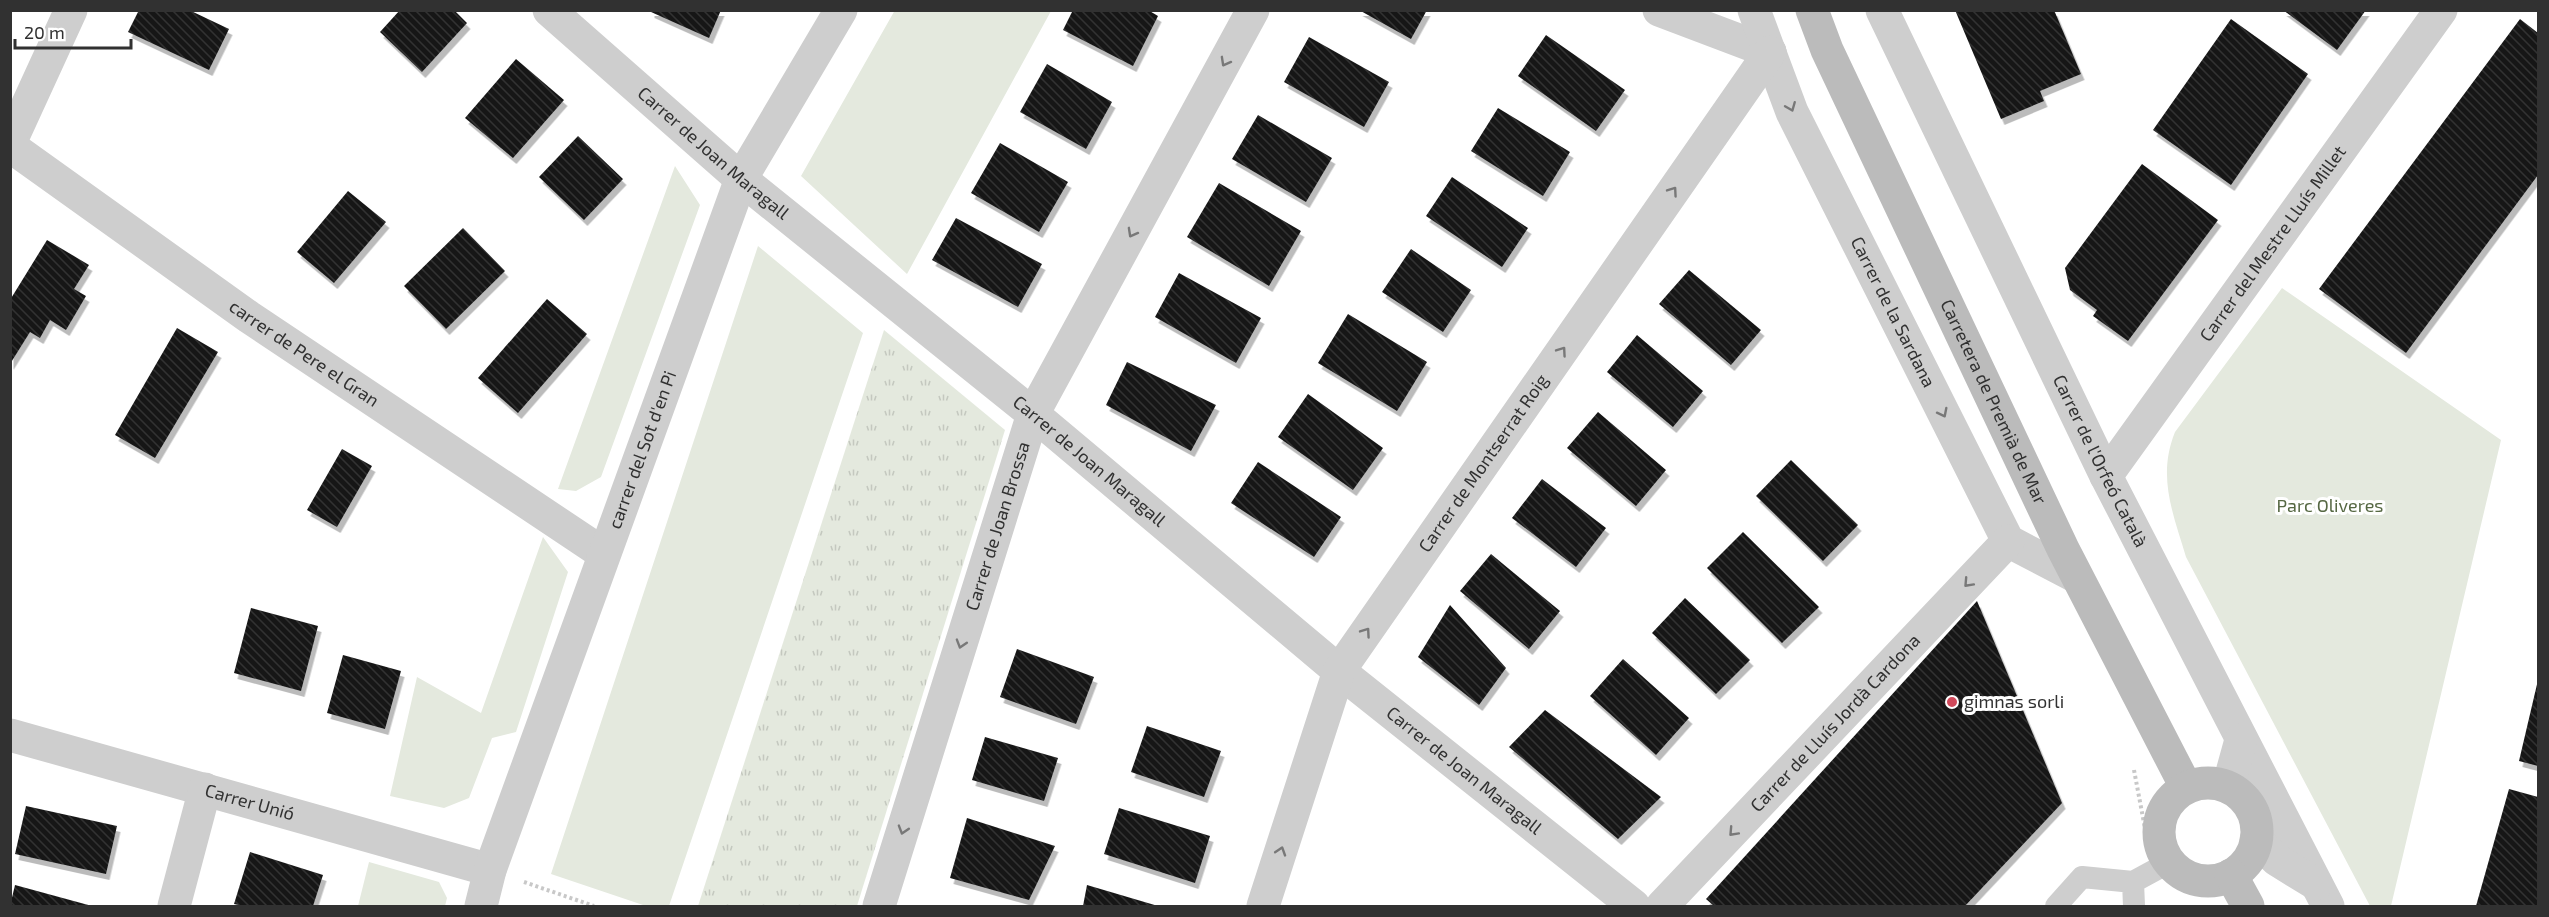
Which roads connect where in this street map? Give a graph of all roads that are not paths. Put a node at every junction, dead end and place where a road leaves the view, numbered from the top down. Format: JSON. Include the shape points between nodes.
{"nodes":[{"id":1,"x":71,"y":10,"type":"edge"},
{"id":2,"x":549,"y":10,"type":"edge"},
{"id":3,"x":841,"y":10,"type":"edge"},
{"id":4,"x":1253,"y":10,"type":"edge"},
{"id":5,"x":1659,"y":10,"type":"edge"},
{"id":6,"x":1754,"y":10,"type":"edge"},
{"id":7,"x":1812,"y":10,"type":"edge"},
{"id":8,"x":1882,"y":10,"type":"edge"},
{"id":9,"x":2441,"y":10,"type":"edge"},
{"id":10,"x":1770,"y":52,"type":"junction"},
{"id":11,"x":10,"y":144,"type":"edge"},
{"id":12,"x":741,"y":179,"type":"junction"},
{"id":13,"x":1033,"y":414,"type":"junction"},
{"id":14,"x":2106,"y":476,"type":"junction"},
{"id":15,"x":2008,"y":541,"type":"junction"},
{"id":16,"x":604,"y":554,"type":"junction"},
{"id":17,"x":2077,"y":577,"type":"junction"},
{"id":18,"x":1339,"y":671,"type":"junction"},
{"id":19,"x":10,"y":735,"type":"edge"},
{"id":20,"x":2241,"y":740,"type":"junction"},
{"id":21,"x":2186,"y":787,"type":"junction"},
{"id":22,"x":2228,"y":787,"type":"junction"},
{"id":23,"x":205,"y":789,"type":"junction"},
{"id":24,"x":2256,"y":840,"type":"junction"},
{"id":25,"x":2161,"y":867,"type":"junction"},
{"id":26,"x":490,"y":870,"type":"junction"},
{"id":27,"x":2231,"y":875,"type":"junction"},
{"id":28,"x":2133,"y":882,"type":"junction"},
{"id":29,"x":2322,"y":895,"type":"edge"},
{"id":30,"x":174,"y":906,"type":"edge"},
{"id":31,"x":481,"y":906,"type":"edge"},
{"id":32,"x":879,"y":906,"type":"edge"},
{"id":33,"x":1263,"y":906,"type":"edge"},
{"id":34,"x":1634,"y":906,"type":"edge"},
{"id":35,"x":1662,"y":906,"type":"edge"},
{"id":36,"x":2056,"y":906,"type":"edge"},
{"id":37,"x":2134,"y":906,"type":"edge"},
{"id":38,"x":2248,"y":906,"type":"edge"}],
"edges":[{"from":1,"to":11,"type":"street"},
{"from":2,"to":12,"type":"street","name":"Carrer de Joan Maragall"},
{"from":3,"to":12,"type":"street","name":"carrer del Sot d'en Pi"},
{"from":4,"to":13,"type":"street","name":"Carrer de Joan Brossa","one_way":true},
{"from":5,"to":10,"type":"street"},
{"from":6,"to":10,"type":"street","name":"Carrer de la Sardana"},
{"from":7,"to":17,"type":"street","name":"Carretera de Premià de Mar","via":[[1827,50]]},
{"from":8,"to":14,"type":"street","name":"Carrer de l'Orfeó Català"},
{"from":9,"to":14,"type":"street","name":"Carrer del Mestre Lluís Millet"},
{"from":10,"to":15,"type":"street","name":"Carrer de la Sardana","one_way":true,"via":[[1792,112]]},
{"from":18,"to":10,"type":"street","name":"Carrer de Montserrat Roig","one_way":true},
{"from":11,"to":16,"type":"street","name":"carrer de Pere el Gran","via":[[249,316]]},
{"from":12,"to":13,"type":"street","name":"Carrer de Joan Maragall"},
{"from":12,"to":16,"type":"street","name":"carrer del Sot d'en Pi"},
{"from":13,"to":18,"type":"street","name":"Carrer de Joan Maragall"},
{"from":13,"to":32,"type":"street","name":"Carrer de Joan Brossa","one_way":true},
{"from":14,"to":20,"type":"street","name":"Carrer de l'Orfeó Català"},
{"from":15,"to":17,"type":"street"},
{"from":15,"to":35,"type":"street","name":"Carrer de Lluís Jordà Cardona","one_way":true},
{"from":16,"to":26,"type":"street","name":"carrer del Sot d'en Pi"},
{"from":17,"to":21,"type":"street","name":"Carretera de Premià de Mar"},
{"from":33,"to":18,"type":"street","name":"Carrer de Montserrat Roig","one_way":true},
{"from":18,"to":34,"type":"street","name":"Carrer de Joan Maragall"},
{"from":19,"to":23,"type":"street","name":"Carrer Unió"},
{"from":20,"to":22,"type":"street"},
{"from":20,"to":29,"type":"street","name":"Carrer de l'Orfeó Català"},
{"from":21,"to":22,"type":"street","via":[[2207,782]]},
{"from":21,"to":25,"type":"street","via":[[2166,804],[2158,829],[2164,855]]},
{"from":22,"to":24,"type":"street","via":[[2246,799],[2256,819]]},
{"from":23,"to":26,"type":"street","name":"Carrer Unió"},
{"from":23,"to":30,"type":"street"},
{"from":24,"to":27,"type":"street","via":[[2248,860]]},
{"from":24,"to":29,"type":"street"},
{"from":25,"to":27,"type":"street","via":[[2206,881]]},
{"from":25,"to":28,"type":"lane"},
{"from":26,"to":31,"type":"street","name":"carrer del Sot d'en Pi"},
{"from":27,"to":38,"type":"street"},
{"from":28,"to":36,"type":"lane","via":[[2082,877]]},
{"from":28,"to":37,"type":"lane"}]}
